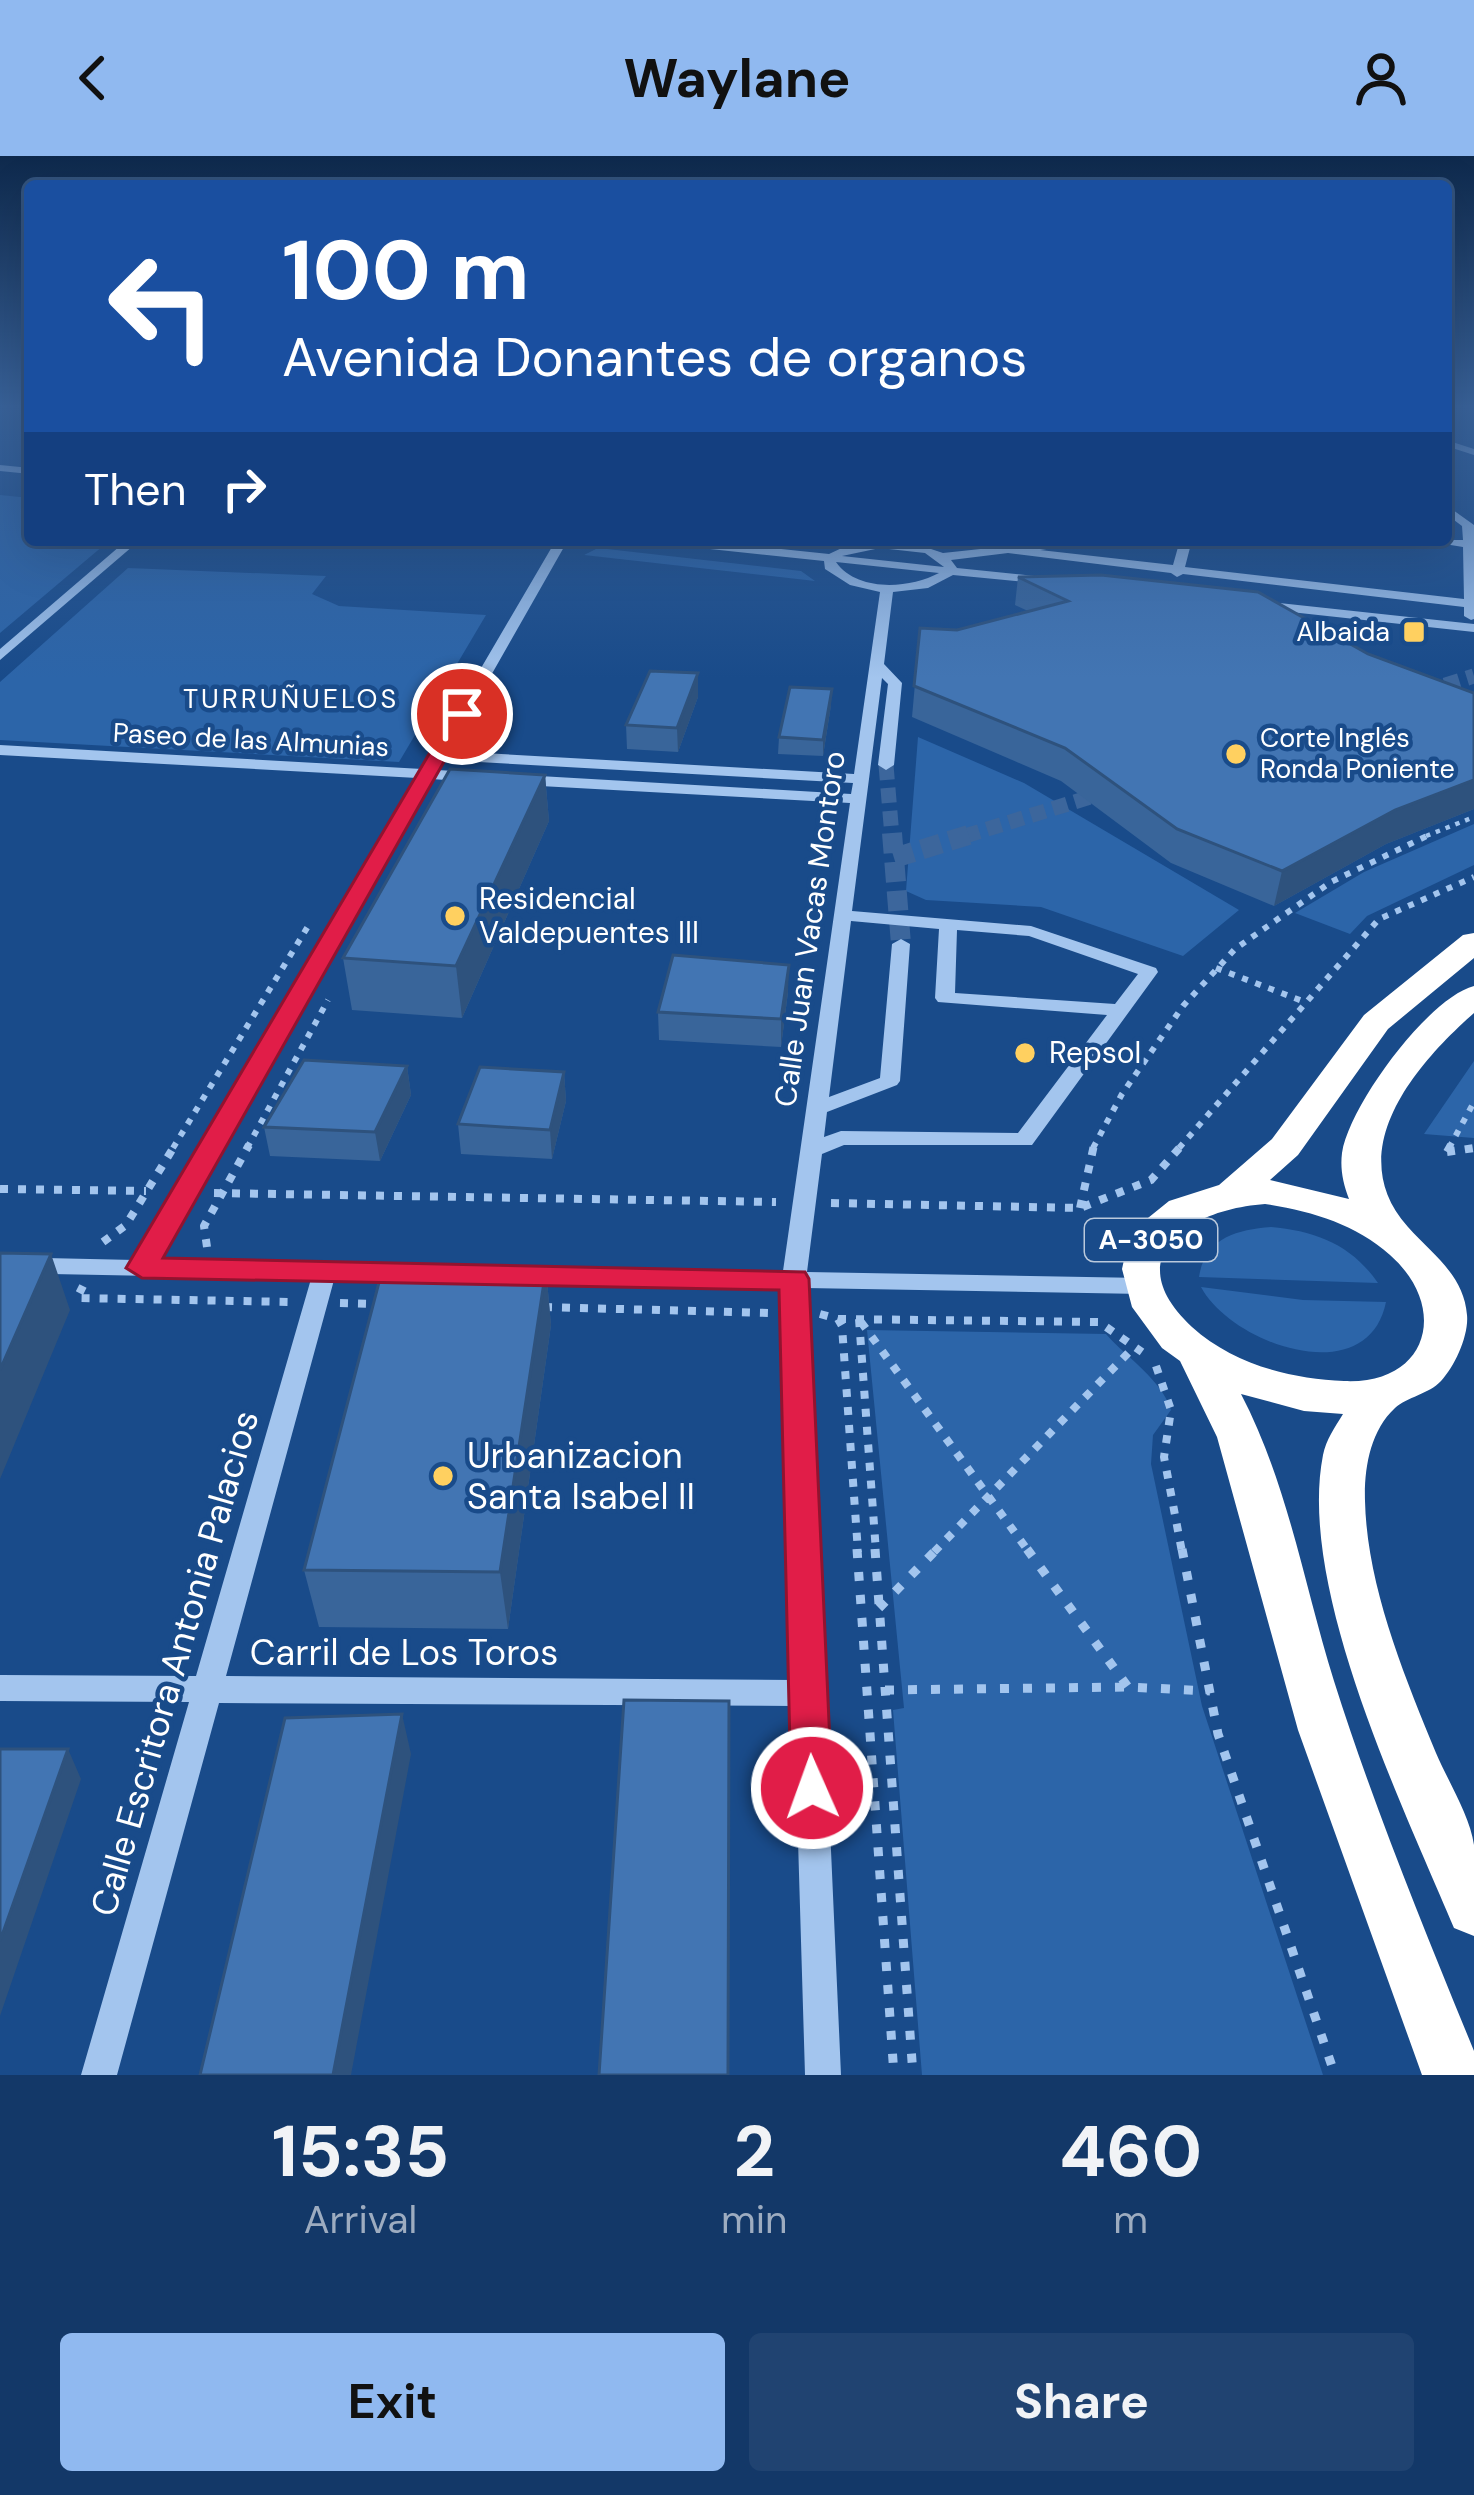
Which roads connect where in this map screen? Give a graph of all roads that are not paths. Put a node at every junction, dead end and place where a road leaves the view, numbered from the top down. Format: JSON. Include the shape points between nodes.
{"nodes":[{"id":1,"x":1469,"y":534,"type":"edge"},
{"id":2,"x":127,"y":546,"type":"edge"},
{"id":3,"x":559,"y":546,"type":"edge"},
{"id":4,"x":719,"y":546,"type":"edge"},
{"id":5,"x":874,"y":546,"type":"edge"},
{"id":6,"x":912,"y":546,"type":"edge"},
{"id":7,"x":1045,"y":546,"type":"edge"},
{"id":8,"x":1184,"y":546,"type":"edge"},
{"id":9,"x":1009,"y":550,"type":"junction"},
{"id":10,"x":943,"y":557,"type":"junction"},
{"id":11,"x":830,"y":558,"type":"junction"},
{"id":12,"x":952,"y":571,"type":"junction"},
{"id":13,"x":1177,"y":573,"type":"junction"},
{"id":14,"x":1054,"y":582,"type":"edge"},
{"id":15,"x":887,"y":587,"type":"junction"},
{"id":16,"x":1236,"y":602,"type":"edge"},
{"id":17,"x":1473,"y":604,"type":"edge"},
{"id":18,"x":1473,"y":628,"type":"edge"},
{"id":19,"x":0,"y":656,"type":"edge"},
{"id":20,"x":878,"y":667,"type":"junction"},
{"id":21,"x":0,"y":750,"type":"edge"},
{"id":22,"x":438,"y":755,"type":"junction"},
{"id":23,"x":886,"y":765,"type":"tunnel mouth"},
{"id":24,"x":427,"y":774,"type":"junction"},
{"id":25,"x":859,"y":789,"type":"junction"},
{"id":26,"x":842,"y":915,"type":"junction"},
{"id":27,"x":948,"y":926,"type":"junction"},
{"id":28,"x":1474,"y":942,"type":"edge"},
{"id":29,"x":901,"y":944,"type":"tunnel mouth"},
{"id":30,"x":1474,"y":996,"type":"edge"},
{"id":31,"x":1121,"y":1010,"type":"junction"},
{"id":32,"x":816,"y":1109,"type":"junction"},
{"id":33,"x":810,"y":1151,"type":"junction"},
{"id":34,"x":1233,"y":1193,"type":"junction"},
{"id":35,"x":1394,"y":1235,"type":"junction"},
{"id":36,"x":0,"y":1265,"type":"edge"},
{"id":37,"x":142,"y":1268,"type":"junction"},
{"id":38,"x":325,"y":1271,"type":"junction"},
{"id":39,"x":442,"y":1273,"type":"edge"},
{"id":40,"x":489,"y":1274,"type":"edge"},
{"id":41,"x":794,"y":1279,"type":"junction"},
{"id":42,"x":1143,"y":1286,"type":"junction"},
{"id":43,"x":1195,"y":1355,"type":"junction"},
{"id":44,"x":1384,"y":1392,"type":"junction"},
{"id":45,"x":0,"y":1688,"type":"edge"},
{"id":46,"x":207,"y":1690,"type":"junction"},
{"id":47,"x":808,"y":1693,"type":"junction"},
{"id":48,"x":1474,"y":1908,"type":"edge"},
{"id":49,"x":100,"y":2075,"type":"edge"},
{"id":50,"x":823,"y":2075,"type":"edge"},
{"id":51,"x":1453,"y":2075,"type":"edge"}],
"edges":[{"from":1,"to":17,"type":"street"},
{"from":2,"to":19,"type":"street"},
{"from":3,"to":22,"type":"street"},
{"from":4,"to":11,"type":"street"},
{"from":5,"to":11,"type":"street"},
{"from":6,"to":10,"type":"street"},
{"from":7,"to":9,"type":"street"},
{"from":8,"to":13,"type":"street"},
{"from":9,"to":10,"type":"street"},
{"from":9,"to":13,"type":"street"},
{"from":10,"to":12,"type":"street"},
{"from":11,"to":12,"type":"street"},
{"from":11,"to":15,"type":"street","via":[[839,576]]},
{"from":12,"to":14,"type":"street"},
{"from":12,"to":15,"type":"street","via":[[928,584]]},
{"from":13,"to":17,"type":"street"},
{"from":15,"to":20,"type":"street","name":"Calle Juan Vacas Montoro"},
{"from":16,"to":18,"type":"street"},
{"from":17,"to":18,"type":"street"},
{"from":20,"to":23,"type":"street","via":[[895,683]]},
{"from":20,"to":25,"type":"street","name":"Calle Juan Vacas Montoro"},
{"from":21,"to":24,"type":"street","name":"Paseo de las Almunias"},
{"from":22,"to":24,"type":"street"},
{"from":22,"to":25,"type":"street"},
{"from":24,"to":25,"type":"street","name":"Paseo de las Almunias"},
{"from":24,"to":37,"type":"street"},
{"from":25,"to":26,"type":"street","name":"Calle Juan Vacas Montoro"},
{"from":26,"to":27,"type":"street"},
{"from":26,"to":32,"type":"street","name":"Calle Juan Vacas Montoro"},
{"from":27,"to":31,"type":"street","via":[[945,998]]},
{"from":27,"to":31,"type":"street","via":[[1031,931],[1149,972]]},
{"from":28,"to":34,"type":"highway","number":"A-3050","via":[[1376,1022],[1285,1147]]},
{"from":29,"to":32,"type":"street","via":[[890,1082]]},
{"from":30,"to":35,"type":"highway","number":"A-3050","via":[[1420,1048],[1369,1121],[1360,1173]]},
{"from":31,"to":33,"type":"street","via":[[1024,1140],[841,1138]]},
{"from":32,"to":33,"type":"street","name":"Calle Juan Vacas Montoro"},
{"from":33,"to":41,"type":"street","name":"Calle Juan Vacas Montoro"},
{"from":34,"to":35,"type":"highway","number":"A-3050","via":[[1299,1196]]},
{"from":34,"to":42,"type":"highway","number":"A-3050","via":[[1191,1204],[1160,1224],[1143,1252]]},
{"from":35,"to":44,"type":"highway","number":"A-3050","via":[[1442,1292],[1448,1323],[1441,1352],[1418,1376]]},
{"from":36,"to":37,"type":"street"},
{"from":37,"to":38,"type":"street"},
{"from":38,"to":39,"type":"street"},
{"from":38,"to":46,"type":"street","name":"Calle Escritora Antonia Palacios"},
{"from":40,"to":41,"type":"street"},
{"from":41,"to":42,"type":"street"},
{"from":41,"to":47,"type":"street","name":"Calle Juan Vacas Montoro"},
{"from":42,"to":43,"type":"highway","number":"A-3050","via":[[1160,1322]]},
{"from":43,"to":44,"type":"highway","number":"A-3050","via":[[1287,1394],[1338,1399]]},
{"from":43,"to":51,"type":"highway","number":"A-3050","via":[[1245,1440],[1339,1776]]},
{"from":44,"to":48,"type":"highway","number":"A-3050","via":[[1346,1451],[1345,1546],[1385,1681]]},
{"from":45,"to":46,"type":"street","name":"Carril de Los Toros"},
{"from":46,"to":47,"type":"street","name":"Carril de Los Toros"},
{"from":46,"to":49,"type":"street","name":"Calle Escritora Antonia Palacios"},
{"from":47,"to":50,"type":"street","name":"Calle Juan Vacas Montoro"}]}
